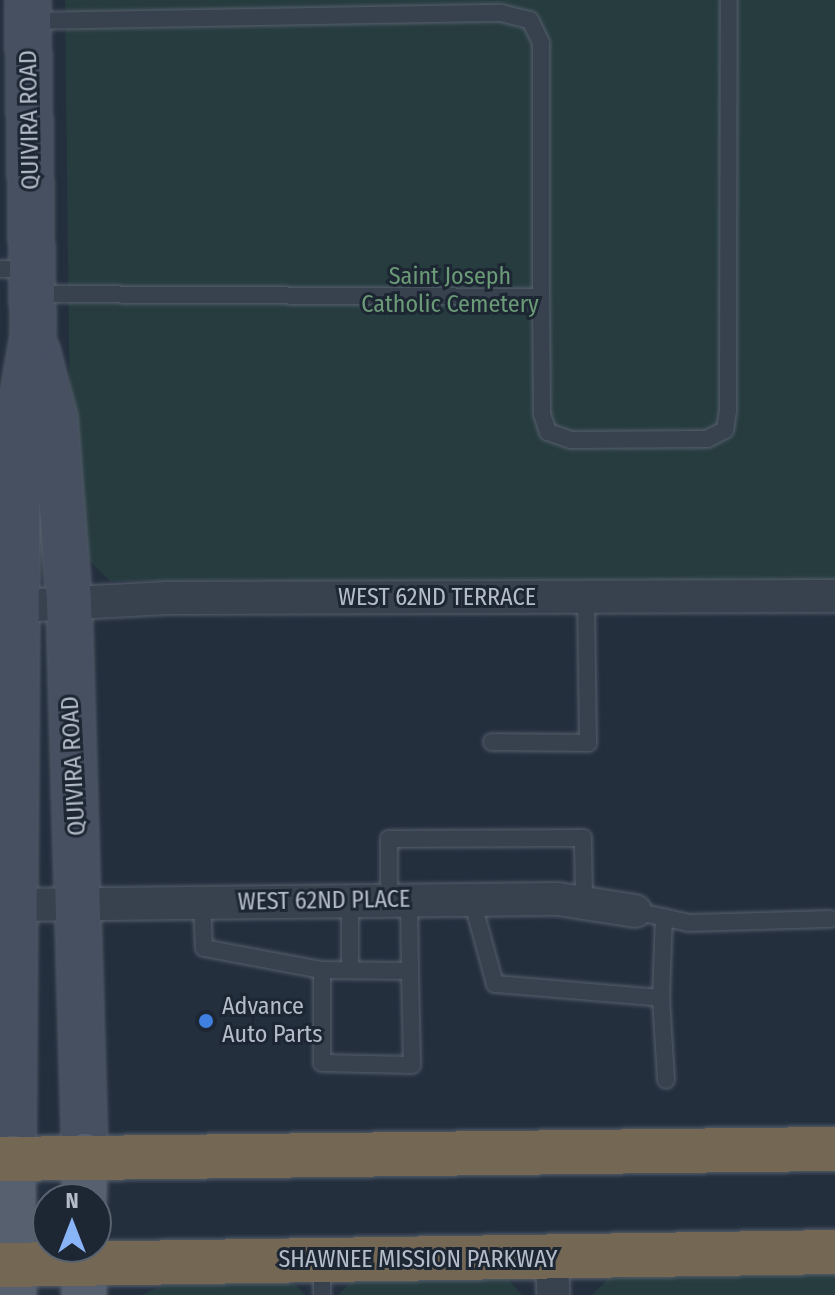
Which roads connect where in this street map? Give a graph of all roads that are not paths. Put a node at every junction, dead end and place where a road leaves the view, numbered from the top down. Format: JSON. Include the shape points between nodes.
{"nodes":[{"id":1,"x":729,"y":0,"type":"edge"},
{"id":2,"x":28,"y":10,"type":"edge"},
{"id":3,"x":22,"y":277,"type":"edge"},
{"id":4,"x":541,"y":297,"type":"junction"},
{"id":5,"x":835,"y":596,"type":"edge"},
{"id":6,"x":586,"y":598,"type":"junction"},
{"id":7,"x":31,"y":604,"type":"edge"},
{"id":8,"x":492,"y":742,"type":"dead end"},
{"id":9,"x":472,"y":900,"type":"junction"},
{"id":10,"x":584,"y":900,"type":"junction"},
{"id":11,"x":350,"y":901,"type":"junction"},
{"id":12,"x":399,"y":901,"type":"junction"},
{"id":13,"x":202,"y":903,"type":"junction"},
{"id":14,"x":80,"y":904,"type":"junction"},
{"id":15,"x":12,"y":905,"type":"junction"},
{"id":16,"x":650,"y":914,"type":"junction"},
{"id":17,"x":830,"y":919,"type":"dead end"},
{"id":18,"x":322,"y":970,"type":"junction"},
{"id":19,"x":350,"y":970,"type":"junction"},
{"id":20,"x":410,"y":971,"type":"junction"},
{"id":21,"x":661,"y":998,"type":"junction"},
{"id":22,"x":666,"y":1080,"type":"dead end"},
{"id":23,"x":835,"y":1149,"type":"edge"},
{"id":24,"x":85,"y":1156,"type":"junction"},
{"id":25,"x":7,"y":1158,"type":"edge"},
{"id":26,"x":84,"y":1183,"type":"edge"},
{"id":27,"x":835,"y":1252,"type":"edge"},
{"id":28,"x":84,"y":1268,"type":"edge"},
{"id":29,"x":9,"y":1275,"type":"edge"},
{"id":30,"x":552,"y":1277,"type":"edge"},
{"id":31,"x":322,"y":1278,"type":"edge"}],
"edges":[{"from":1,"to":4,"type":"lane","via":[[725,430],[707,439],[571,440],[548,432],[542,414]]},
{"from":2,"to":3,"type":"main road","name":"QUIVIRA ROAD"},
{"from":2,"to":4,"type":"lane","via":[[501,13],[530,20],[541,43]]},
{"from":3,"to":4,"type":"lane"},
{"from":3,"to":7,"type":"main road","name":"QUIVIRA ROAD","via":[[33,337],[18,422]]},
{"from":5,"to":6,"type":"street","name":"WEST 62ND TERRACE"},
{"from":6,"to":7,"type":"street","name":"WEST 62ND TERRACE"},
{"from":6,"to":8,"type":"lane","via":[[588,743]]},
{"from":7,"to":14,"type":"main road","name":"QUIVIRA ROAD"},
{"from":7,"to":15,"type":"main road","name":"QUIVIRA ROAD"},
{"from":9,"to":10,"type":"street","name":"WEST 62ND PLACE"},
{"from":9,"to":12,"type":"street","name":"WEST 62ND PLACE"},
{"from":9,"to":21,"type":"lane","via":[[495,984]]},
{"from":10,"to":12,"type":"lane","via":[[583,838],[389,839]]},
{"from":10,"to":16,"type":"street","name":"WEST 62ND PLACE"},
{"from":11,"to":12,"type":"street","name":"WEST 62ND PLACE"},
{"from":11,"to":13,"type":"street","name":"WEST 62ND PLACE"},
{"from":11,"to":19,"type":"lane"},
{"from":12,"to":20,"type":"lane"},
{"from":13,"to":14,"type":"street","name":"WEST 62ND PLACE"},
{"from":13,"to":18,"type":"lane","via":[[204,948]]},
{"from":14,"to":15,"type":"street","name":"WEST 62ND PLACE"},
{"from":14,"to":24,"type":"main road","name":"QUIVIRA ROAD"},
{"from":15,"to":25,"type":"main road","name":"QUIVIRA ROAD"},
{"from":16,"to":17,"type":"lane"},
{"from":16,"to":21,"type":"lane"},
{"from":18,"to":19,"type":"lane"},
{"from":18,"to":20,"type":"lane","via":[[322,1063],[412,1065]]},
{"from":19,"to":20,"type":"lane"},
{"from":21,"to":22,"type":"lane"},
{"from":23,"to":24,"type":"highway"},
{"from":24,"to":25,"type":"highway"},
{"from":24,"to":26,"type":"main road","name":"QUIVIRA ROAD"},
{"from":25,"to":29,"type":"main road","name":"QUIVIRA ROAD"},
{"from":27,"to":30,"type":"highway","name":"SHAWNEE MISSION PARKWAY"},
{"from":28,"to":29,"type":"highway","name":"SHAWNEE MISSION PARKWAY"},
{"from":28,"to":31,"type":"highway","name":"SHAWNEE MISSION PARKWAY"},
{"from":30,"to":31,"type":"highway","name":"SHAWNEE MISSION PARKWAY"}]}
